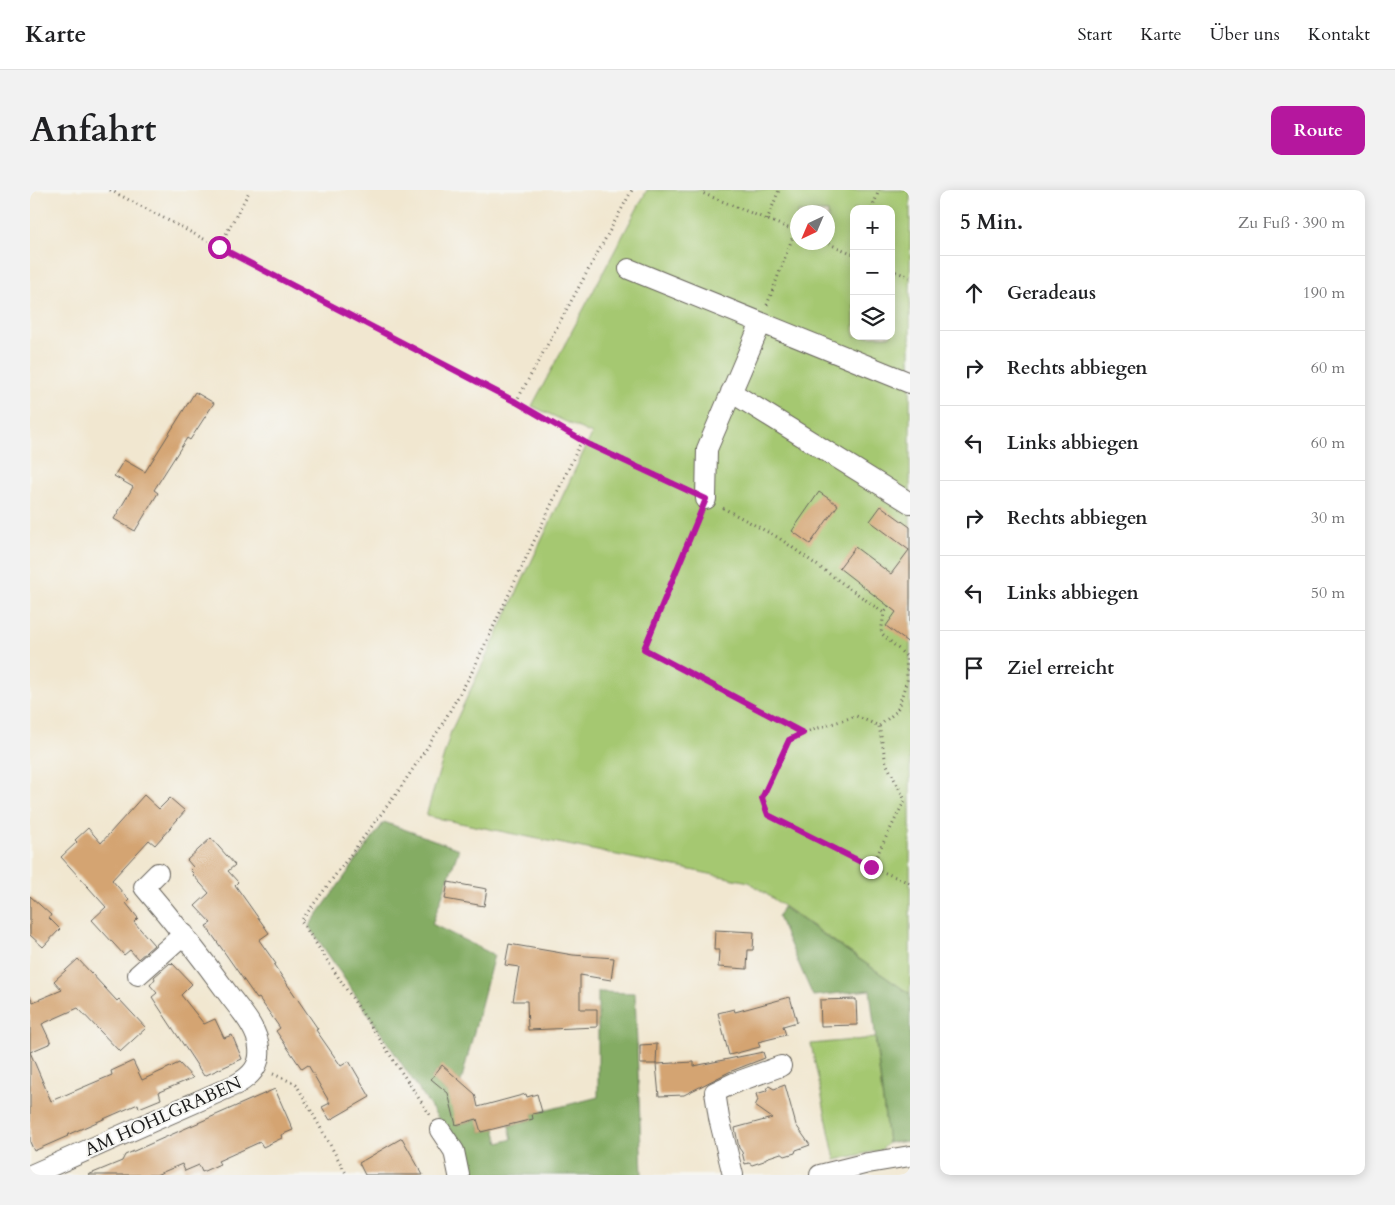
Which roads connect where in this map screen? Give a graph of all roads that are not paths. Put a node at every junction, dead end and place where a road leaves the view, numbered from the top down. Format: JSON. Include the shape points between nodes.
{"nodes":[{"id":1,"x":629,"y":268,"type":"dead end"},
{"id":2,"x":761,"y":323,"type":"junction"},
{"id":3,"x":910,"y":382,"type":"edge"},
{"id":4,"x":732,"y":392,"type":"junction"},
{"id":5,"x":706,"y":499,"type":"road end"},
{"id":6,"x":910,"y":504,"type":"edge"},
{"id":7,"x":158,"y":873,"type":"dead end"},
{"id":8,"x":184,"y":934,"type":"junction"},
{"id":9,"x":138,"y":975,"type":"dead end"},
{"id":10,"x":781,"y":1066,"type":"dead end"},
{"id":11,"x":440,"y":1130,"type":"road end"},
{"id":12,"x":910,"y":1156,"type":"edge"},
{"id":13,"x":826,"y":1174,"type":"edge"},
{"id":14,"x":31,"y":1175,"type":"edge"},
{"id":15,"x":459,"y":1175,"type":"edge"},
{"id":16,"x":733,"y":1175,"type":"edge"}],
"edges":[{"from":1,"to":2,"type":"street"},
{"from":2,"to":3,"type":"street"},
{"from":2,"to":4,"type":"street"},
{"from":4,"to":5,"type":"street","via":[[707,449]]},
{"from":4,"to":6,"type":"street"},
{"from":7,"to":8,"type":"street","name":"AM HOHLGRABEN","via":[[144,888]]},
{"from":8,"to":9,"type":"street"},
{"from":8,"to":14,"type":"street","name":"AM HOHLGRABEN","via":[[251,1027],[260,1049],[254,1072],[237,1084]]},
{"from":10,"to":16,"type":"street","via":[[715,1092]]},
{"from":11,"to":15,"type":"street","via":[[454,1151]]},
{"from":12,"to":13,"type":"street"}]}
